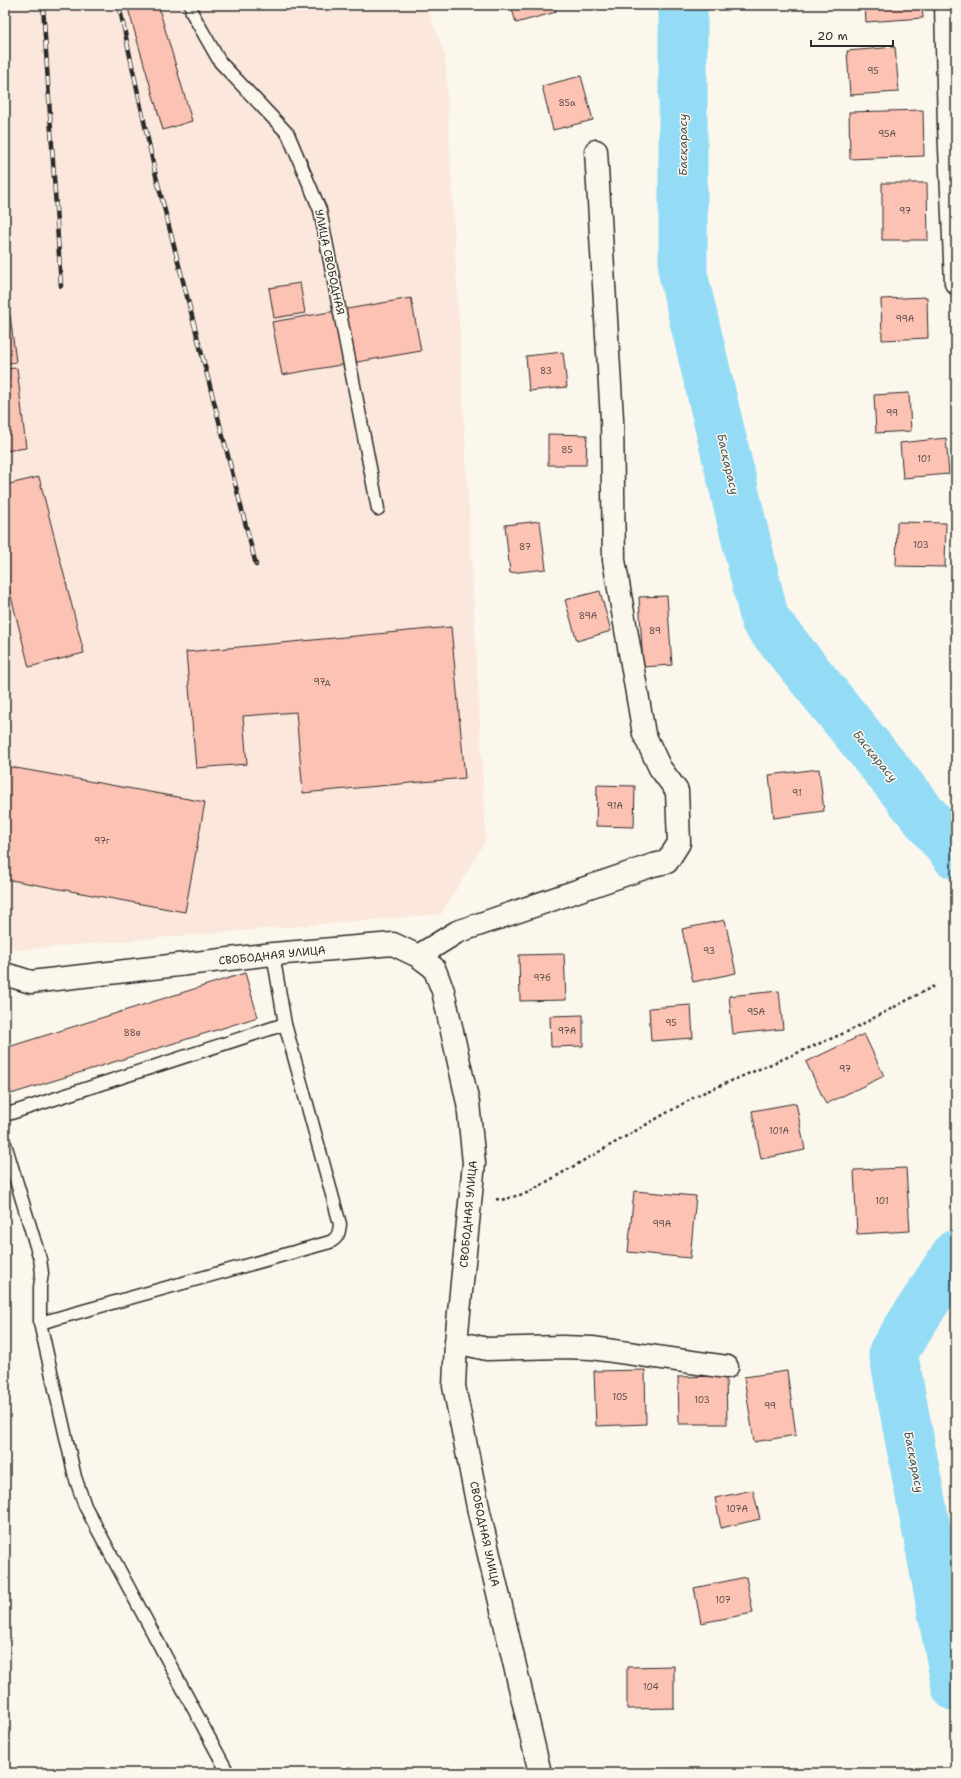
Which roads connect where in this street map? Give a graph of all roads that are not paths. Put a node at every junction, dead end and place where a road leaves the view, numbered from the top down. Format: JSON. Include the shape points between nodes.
{"nodes":[{"id":1,"x":192,"y":5,"type":"edge"},
{"id":2,"x":946,"y":5,"type":"edge"},
{"id":3,"x":953,"y":125,"type":"edge"},
{"id":4,"x":596,"y":151,"type":"dead end"},
{"id":5,"x":956,"y":283,"type":"edge"},
{"id":6,"x":378,"y":509,"type":"dead end"},
{"id":7,"x":273,"y":954,"type":"junction"},
{"id":8,"x":418,"y":956,"type":"junction"},
{"id":9,"x":5,"y":974,"type":"edge"},
{"id":10,"x":284,"y":1024,"type":"junction"},
{"id":11,"x":5,"y":1114,"type":"edge"},
{"id":12,"x":5,"y":1144,"type":"edge"},
{"id":13,"x":40,"y":1323,"type":"junction"},
{"id":14,"x":456,"y":1342,"type":"junction"},
{"id":15,"x":727,"y":1367,"type":"dead end"},
{"id":16,"x":228,"y":1773,"type":"edge"},
{"id":17,"x":540,"y":1773,"type":"edge"}],
"edges":[{"from":1,"to":6,"type":"lane","name":"УЛИЦА СВОБОДНАЯ","via":[[192,13],[220,62],[288,134],[320,210]]},
{"from":2,"to":3,"type":"street"},
{"from":3,"to":5,"type":"street"},
{"from":4,"to":8,"type":"street","via":[[612,419],[614,560],[644,734],[660,768],[677,791],[679,843],[667,862],[456,932]]},
{"from":7,"to":8,"type":"street","name":"СВОБОДНАЯ УЛИЦА","via":[[393,944]]},
{"from":7,"to":9,"type":"street","name":"СВОБОДНАЯ УЛИЦА","via":[[31,982]]},
{"from":7,"to":10,"type":"lane"},
{"from":8,"to":14,"type":"street","name":"СВОБОДНАЯ УЛИЦА","via":[[434,968],[443,991],[468,1103],[474,1163]]},
{"from":10,"to":11,"type":"lane"},
{"from":10,"to":13,"type":"lane","via":[[340,1224],[336,1239]]},
{"from":12,"to":13,"type":"lane","via":[[40,1260]]},
{"from":13,"to":16,"type":"lane","via":[[75,1477],[85,1506]]},
{"from":14,"to":15,"type":"street","via":[[487,1349],[592,1348]]},
{"from":14,"to":17,"type":"street","name":"СВОБОДНАЯ УЛИЦА","via":[[454,1386],[482,1527]]}]}
